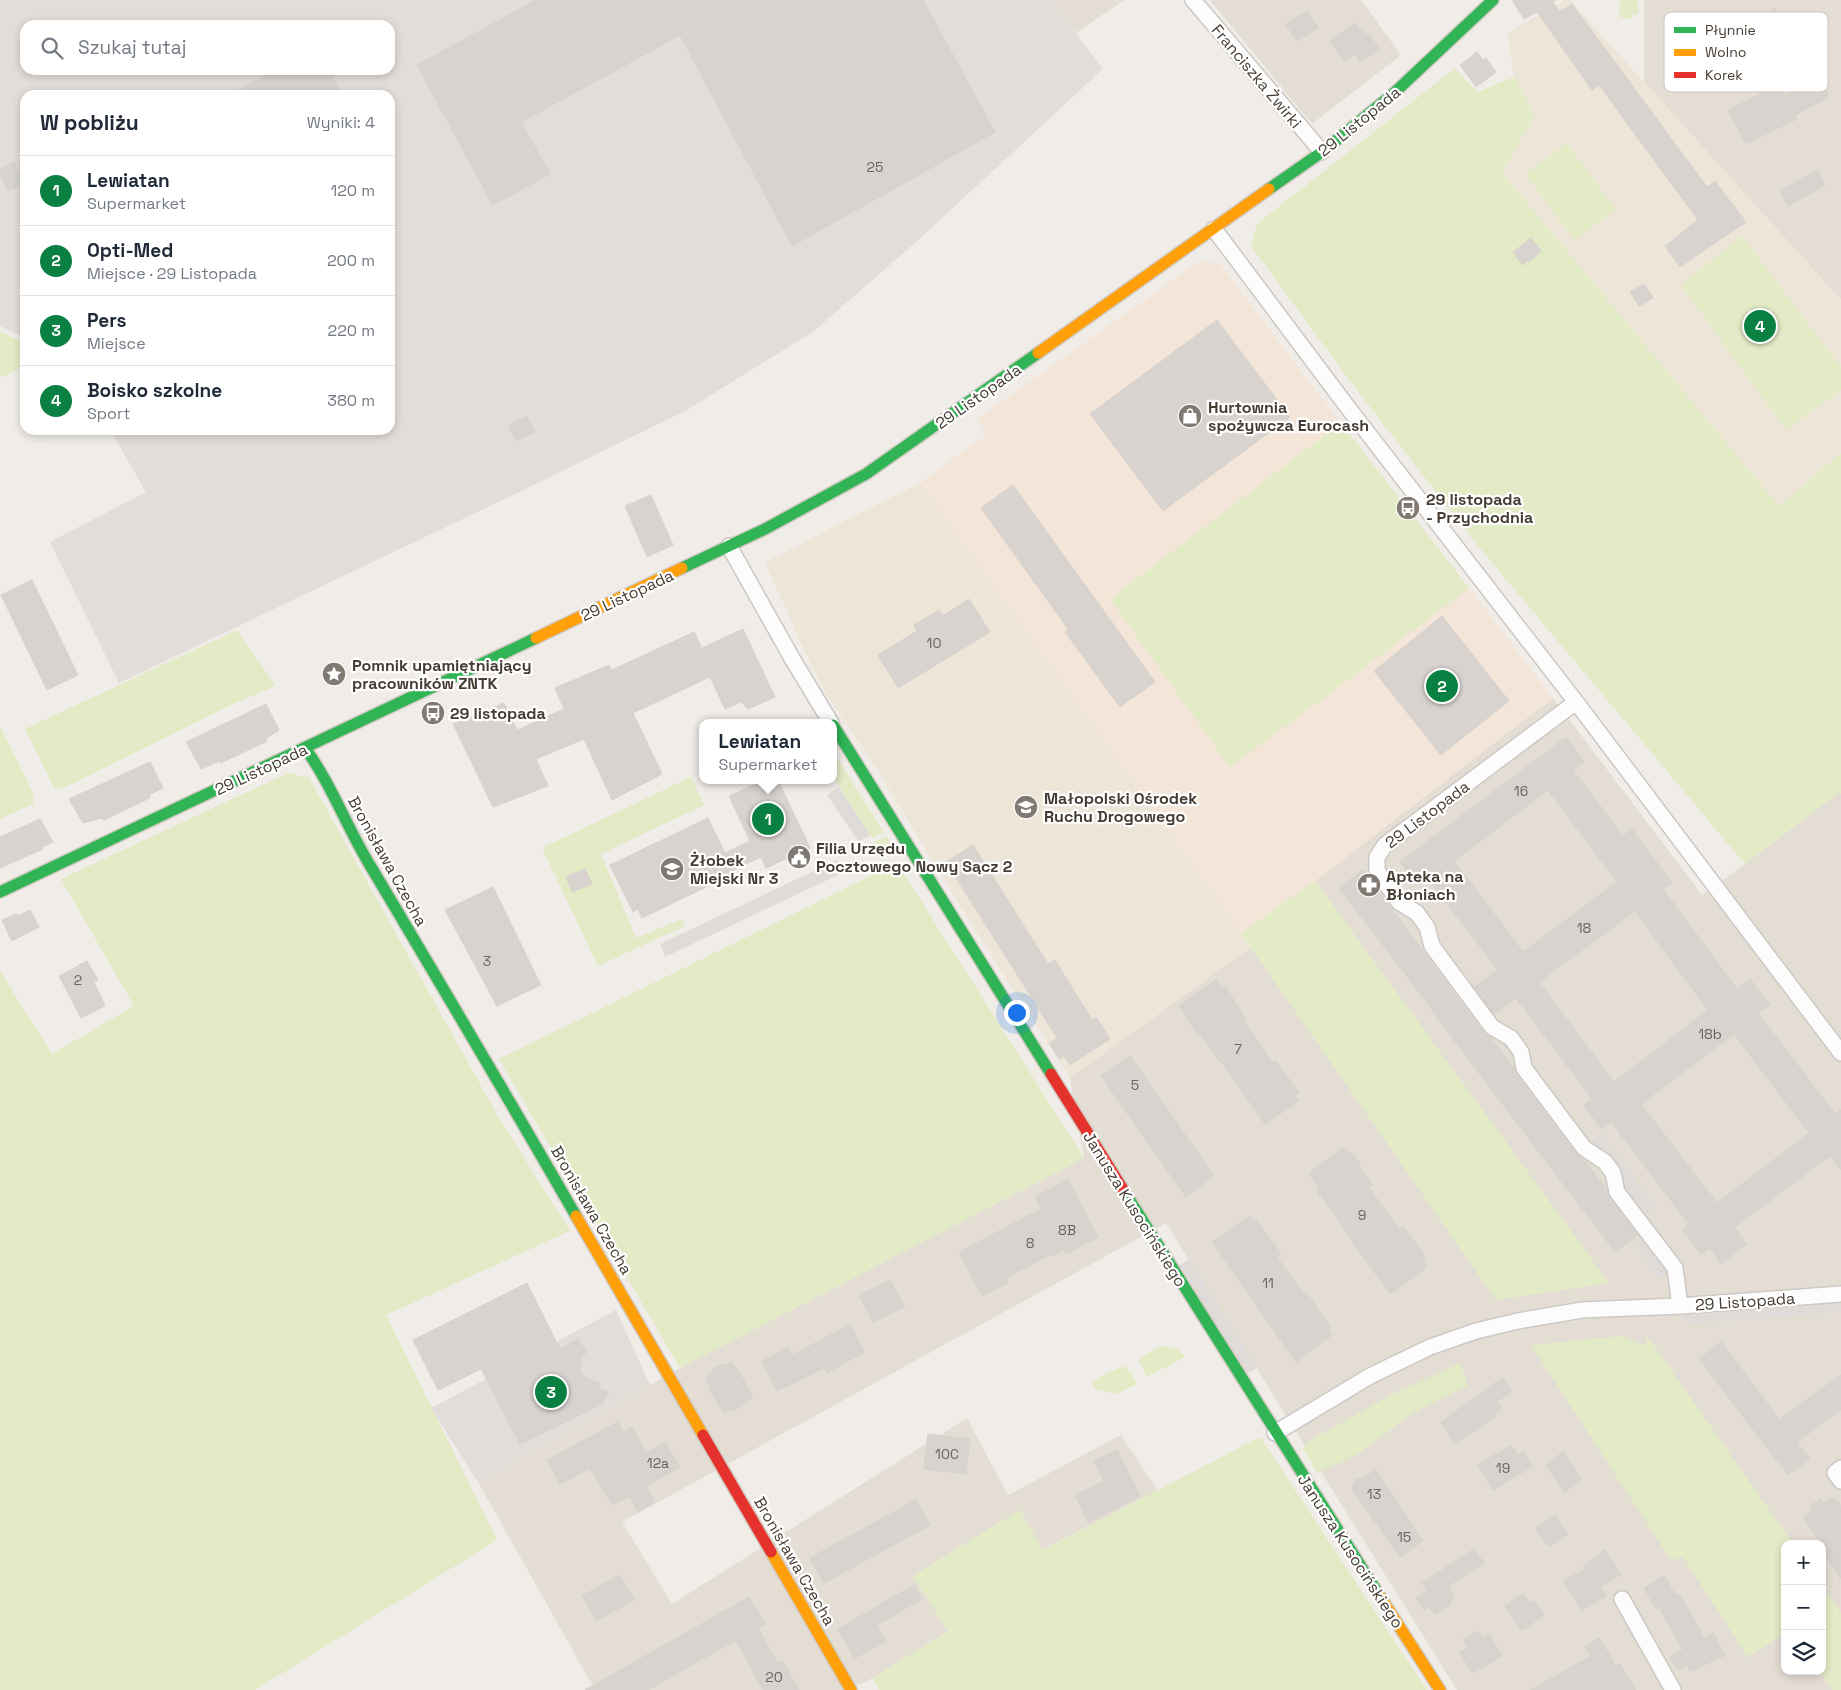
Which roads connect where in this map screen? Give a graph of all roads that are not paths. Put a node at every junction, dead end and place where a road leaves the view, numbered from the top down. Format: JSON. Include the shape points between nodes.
{"nodes":[{"id":1,"x":1193,"y":0,"type":"edge"},
{"id":2,"x":1493,"y":0,"type":"edge"},
{"id":3,"x":1322,"y":152,"type":"junction"},
{"id":4,"x":1214,"y":229,"type":"junction"},
{"id":5,"x":729,"y":546,"type":"junction"},
{"id":6,"x":1576,"y":702,"type":"junction"},
{"id":7,"x":829,"y":719,"type":"edge"},
{"id":8,"x":837,"y":732,"type":"edge"},
{"id":9,"x":305,"y":748,"type":"junction"},
{"id":10,"x":0,"y":892,"type":"edge"},
{"id":11,"x":1841,"y":1053,"type":"edge"},
{"id":12,"x":1841,"y":1294,"type":"edge"},
{"id":13,"x":1680,"y":1306,"type":"junction"},
{"id":14,"x":1275,"y":1433,"type":"junction"},
{"id":15,"x":1841,"y":1468,"type":"edge"},
{"id":16,"x":1841,"y":1481,"type":"edge"},
{"id":17,"x":1622,"y":1599,"type":"dead end"},
{"id":18,"x":851,"y":1690,"type":"edge"},
{"id":19,"x":1440,"y":1690,"type":"edge"},
{"id":20,"x":1672,"y":1690,"type":"edge"}],
"edges":[{"from":1,"to":3,"type":"street","name":"Franciszka Żwirki"},
{"from":2,"to":3,"type":"street","name":"29 Listopada","via":[[1393,94]]},
{"from":3,"to":4,"type":"street","name":"29 Listopada"},
{"from":4,"to":5,"type":"street","name":"29 Listopada","via":[[866,474]]},
{"from":4,"to":6,"type":"street"},
{"from":5,"to":7,"type":"street","name":"Janusza Kusocińskiego"},
{"from":5,"to":9,"type":"street","name":"29 Listopada"},
{"from":6,"to":11,"type":"street"},
{"from":6,"to":13,"type":"street","name":"29 Listopada","via":[[1385,845],[1377,857],[1377,869],[1399,902],[1417,913],[1427,927],[1432,946],[1492,1026],[1511,1038],[1521,1052],[1524,1068],[1584,1148],[1605,1162],[1613,1173],[1617,1192],[1675,1268]]},
{"from":8,"to":14,"type":"street","name":"Janusza Kusocińskiego"},
{"from":9,"to":10,"type":"street","name":"29 Listopada"},
{"from":9,"to":18,"type":"street","name":"Bronisława Czecha","via":[[319,768],[363,854],[481,1051]]},
{"from":12,"to":13,"type":"street","name":"29 Listopada"},
{"from":13,"to":14,"type":"street","via":[[1582,1310],[1476,1331],[1430,1347],[1370,1376]]},
{"from":14,"to":19,"type":"street","name":"Janusza Kusocińskiego"},
{"from":15,"to":16,"type":"street","via":[[1835,1473]]},
{"from":17,"to":20,"type":"street"}]}
